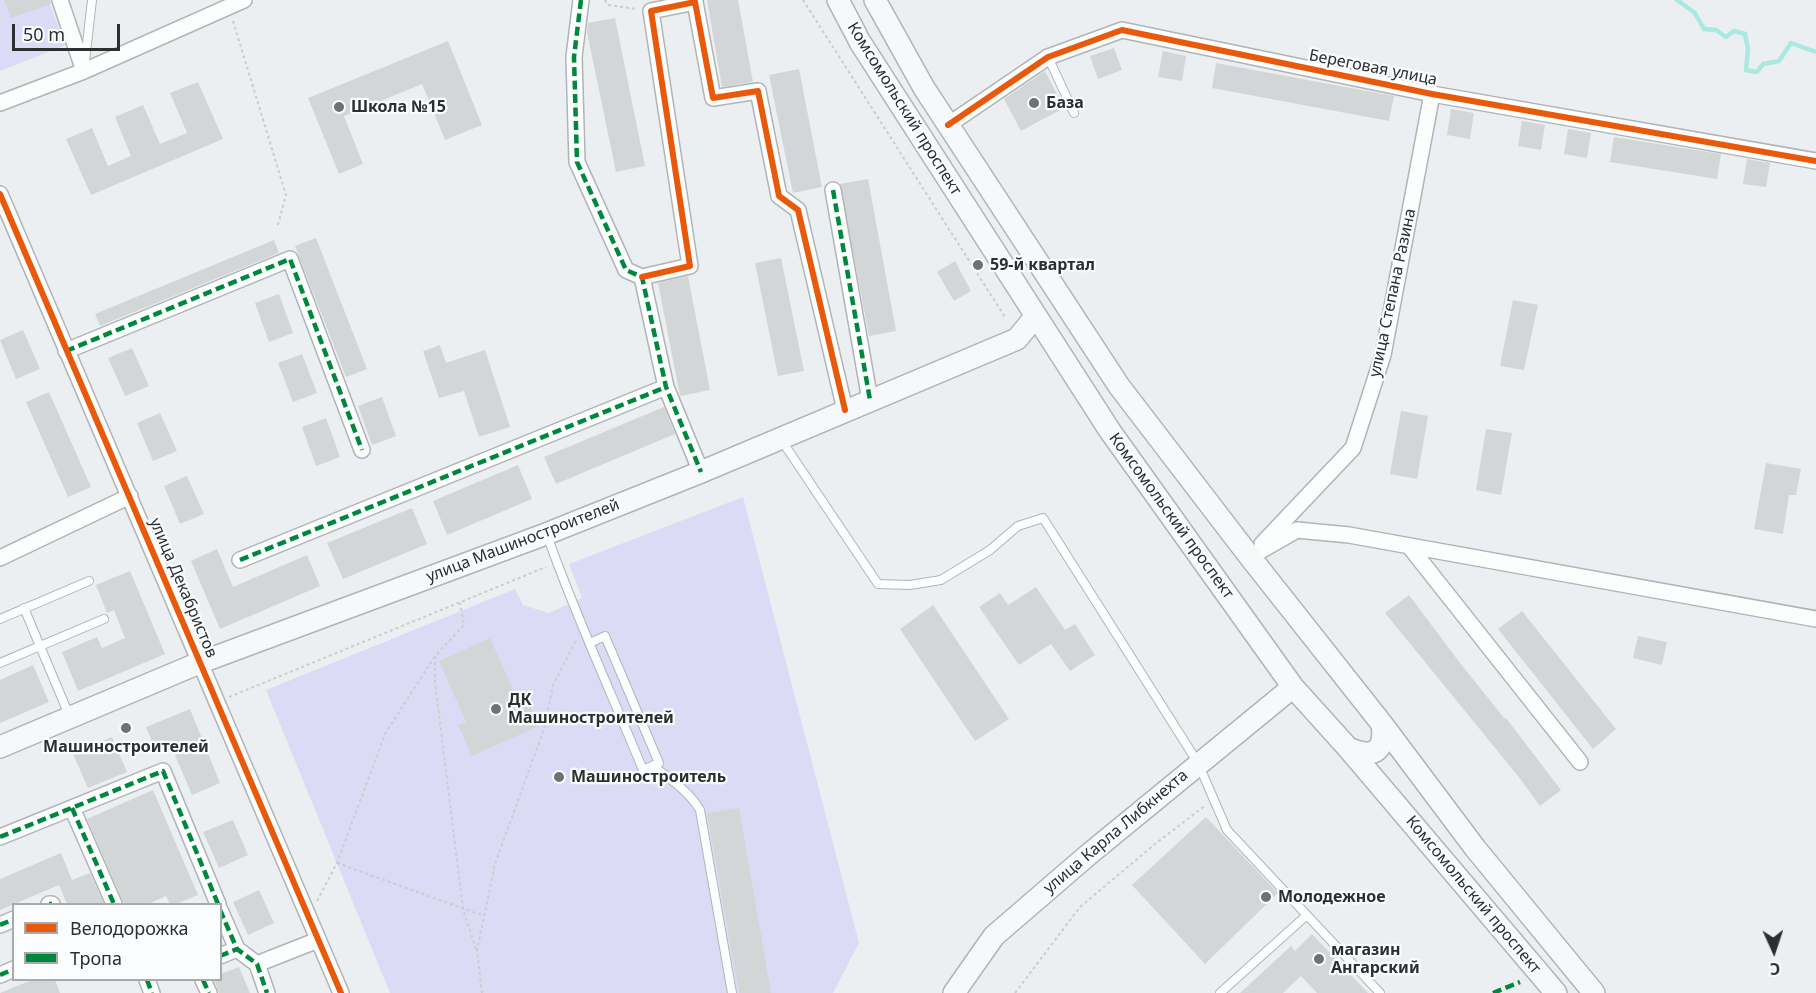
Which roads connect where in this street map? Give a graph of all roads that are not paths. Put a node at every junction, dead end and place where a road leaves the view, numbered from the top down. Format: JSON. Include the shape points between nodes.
{"nodes":[{"id":1,"x":60,"y":0,"type":"edge"},
{"id":2,"x":92,"y":0,"type":"edge"},
{"id":3,"x":244,"y":0,"type":"edge"},
{"id":4,"x":582,"y":0,"type":"edge"},
{"id":5,"x":838,"y":0,"type":"edge"},
{"id":6,"x":875,"y":0,"type":"edge"},
{"id":7,"x":1048,"y":57,"type":"junction"},
{"id":8,"x":84,"y":71,"type":"junction"},
{"id":9,"x":1432,"y":94,"type":"junction"},
{"id":10,"x":0,"y":103,"type":"edge"},
{"id":11,"x":1074,"y":112,"type":"dead end"},
{"id":12,"x":948,"y":125,"type":"junction"},
{"id":13,"x":1816,"y":161,"type":"edge"},
{"id":14,"x":832,"y":190,"type":"dead end"},
{"id":15,"x":0,"y":194,"type":"edge"},
{"id":16,"x":642,"y":277,"type":"junction"},
{"id":17,"x":1035,"y":317,"type":"junction"},
{"id":18,"x":66,"y":351,"type":"junction"},
{"id":19,"x":1119,"y":386,"type":"junction"},
{"id":20,"x":666,"y":387,"type":"junction"},
{"id":21,"x":870,"y":400,"type":"junction"},
{"id":22,"x":1093,"y":405,"type":"junction"},
{"id":23,"x":845,"y":410,"type":"junction"},
{"id":24,"x":1140,"y":413,"type":"junction"},
{"id":25,"x":1110,"y":431,"type":"junction"},
{"id":26,"x":780,"y":439,"type":"junction"},
{"id":27,"x":362,"y":450,"type":"dead end"},
{"id":28,"x":702,"y":472,"type":"junction"},
{"id":29,"x":130,"y":496,"type":"junction"},
{"id":30,"x":546,"y":534,"type":"junction"},
{"id":31,"x":1409,"y":546,"type":"junction"},
{"id":32,"x":1250,"y":557,"type":"junction"},
{"id":33,"x":0,"y":558,"type":"edge"},
{"id":34,"x":240,"y":560,"type":"dead end"},
{"id":35,"x":89,"y":580,"type":"dead end"},
{"id":36,"x":24,"y":608,"type":"junction"},
{"id":37,"x":0,"y":619,"type":"edge"},
{"id":38,"x":104,"y":619,"type":"dead end"},
{"id":39,"x":1816,"y":619,"type":"edge"},
{"id":40,"x":590,"y":643,"type":"junction"},
{"id":41,"x":39,"y":646,"type":"junction"},
{"id":42,"x":0,"y":663,"type":"edge"},
{"id":43,"x":199,"y":663,"type":"junction"},
{"id":44,"x":1293,"y":687,"type":"junction"},
{"id":45,"x":69,"y":717,"type":"junction"},
{"id":46,"x":1382,"y":724,"type":"junction"},
{"id":47,"x":0,"y":747,"type":"edge"},
{"id":48,"x":1348,"y":748,"type":"junction"},
{"id":49,"x":1580,"y":762,"type":"dead end"},
{"id":50,"x":1198,"y":763,"type":"junction"},
{"id":51,"x":652,"y":766,"type":"junction"},
{"id":52,"x":72,"y":807,"type":"junction"},
{"id":53,"x":0,"y":837,"type":"edge"},
{"id":54,"x":114,"y":903,"type":"edge"},
{"id":55,"x":218,"y":903,"type":"edge"},
{"id":56,"x":222,"y":915,"type":"edge"},
{"id":57,"x":1307,"y":915,"type":"junction"},
{"id":58,"x":318,"y":940,"type":"junction"},
{"id":59,"x":237,"y":949,"type":"junction"},
{"id":60,"x":222,"y":955,"type":"edge"},
{"id":61,"x":257,"y":964,"type":"junction"},
{"id":62,"x":267,"y":993,"type":"edge"},
{"id":63,"x":340,"y":993,"type":"edge"},
{"id":64,"x":732,"y":993,"type":"edge"},
{"id":65,"x":954,"y":993,"type":"edge"},
{"id":66,"x":1220,"y":993,"type":"edge"},
{"id":67,"x":1380,"y":993,"type":"edge"},
{"id":68,"x":1556,"y":993,"type":"edge"},
{"id":69,"x":1594,"y":993,"type":"edge"}],
"edges":[{"from":1,"to":8,"type":"street"},
{"from":2,"to":8,"type":"lane"},
{"from":3,"to":8,"type":"street"},
{"from":4,"to":16,"type":"street","via":[[574,57],[577,162],[626,270]]},
{"from":5,"to":17,"type":"main road","name":"Комсомольский проспект","via":[[866,51]]},
{"from":6,"to":12,"type":"main road","name":"Комсомольский проспект"},
{"from":7,"to":9,"type":"street","name":"Береговая улица","via":[[1122,30]]},
{"from":7,"to":11,"type":"lane"},
{"from":7,"to":12,"type":"street","name":"Береговая улица"},
{"from":8,"to":10,"type":"street"},
{"from":9,"to":13,"type":"street","name":"Береговая улица"},
{"from":9,"to":32,"type":"street","name":"улица Степана Разина","via":[[1383,356],[1353,448]]},
{"from":12,"to":19,"type":"main road","name":"Комсомольский проспект"},
{"from":14,"to":21,"type":"street"},
{"from":15,"to":18,"type":"street","name":"улица Декабристов"},
{"from":16,"to":20,"type":"street"},
{"from":16,"to":23,"type":"street","via":[[690,266],[651,12],[695,2],[713,98],[758,90],[779,196],[798,210]]},
{"from":17,"to":21,"type":"main road","name":"улица Машиностроителей","via":[[1017,339]]},
{"from":17,"to":22,"type":"main road","name":"Комсомольский проспект"},
{"from":18,"to":27,"type":"street","via":[[290,259]]},
{"from":18,"to":29,"type":"street","name":"улица Декабристов"},
{"from":19,"to":22,"type":"main road","via":[[1120,397],[1112,406]]},
{"from":19,"to":24,"type":"main road","name":"Комсомольский проспект"},
{"from":20,"to":28,"type":"street"},
{"from":20,"to":34,"type":"street"},
{"from":21,"to":23,"type":"main road","name":"улица Машиностроителей"},
{"from":22,"to":25,"type":"main road","name":"Комсомольский проспект"},
{"from":23,"to":26,"type":"main road","name":"улица Машиностроителей"},
{"from":24,"to":25,"type":"main road","via":[[1120,411]]},
{"from":24,"to":32,"type":"main road","name":"Комсомольский проспект"},
{"from":25,"to":44,"type":"main road","name":"Комсомольский проспект"},
{"from":26,"to":28,"type":"main road","name":"улица Машиностроителей"},
{"from":26,"to":50,"type":"lane","via":[[878,584],[910,585],[940,580],[990,550],[1018,526],[1043,518]]},
{"from":28,"to":30,"type":"main road","name":"улица Машиностроителей"},
{"from":29,"to":33,"type":"street"},
{"from":29,"to":43,"type":"street","name":"улица Декабристов"},
{"from":30,"to":40,"type":"lane"},
{"from":30,"to":43,"type":"main road","name":"улица Машиностроителей"},
{"from":31,"to":32,"type":"street","via":[[1297,530]]},
{"from":31,"to":39,"type":"street"},
{"from":31,"to":49,"type":"street"},
{"from":32,"to":46,"type":"main road","name":"Комсомольский проспект"},
{"from":35,"to":36,"type":"lane"},
{"from":36,"to":37,"type":"lane"},
{"from":36,"to":41,"type":"lane"},
{"from":38,"to":41,"type":"lane"},
{"from":40,"to":51,"type":"lane","via":[[644,770]]},
{"from":40,"to":51,"type":"lane","via":[[605,636],[659,763]]},
{"from":41,"to":42,"type":"lane"},
{"from":41,"to":45,"type":"lane"},
{"from":43,"to":45,"type":"main road","name":"улица Машиностроителей"},
{"from":43,"to":58,"type":"street","name":"улица Декабристов"},
{"from":44,"to":48,"type":"main road","name":"Комсомольский проспект"},
{"from":44,"to":50,"type":"main road","name":"улица Карла Либкнехта"},
{"from":45,"to":47,"type":"main road","name":"улица Машиностроителей"},
{"from":46,"to":48,"type":"main road","via":[[1384,737],[1372,753],[1361,754]]},
{"from":46,"to":69,"type":"main road","name":"Комсомольский проспект","via":[[1475,848]]},
{"from":48,"to":68,"type":"main road","name":"Комсомольский проспект"},
{"from":50,"to":57,"type":"lane","via":[[1227,830]]},
{"from":50,"to":65,"type":"main road","name":"улица Карла Либкнехта","via":[[994,936]]},
{"from":51,"to":64,"type":"lane","via":[[684,790],[700,810]]},
{"from":52,"to":53,"type":"street"},
{"from":52,"to":54,"type":"street"},
{"from":52,"to":55,"type":"street","via":[[162,771]]},
{"from":56,"to":59,"type":"street"},
{"from":57,"to":66,"type":"lane"},
{"from":57,"to":67,"type":"lane"},
{"from":58,"to":61,"type":"street"},
{"from":58,"to":63,"type":"street","name":"улица Декабристов"},
{"from":59,"to":60,"type":"street"},
{"from":59,"to":61,"type":"street"},
{"from":61,"to":62,"type":"street"}]}
